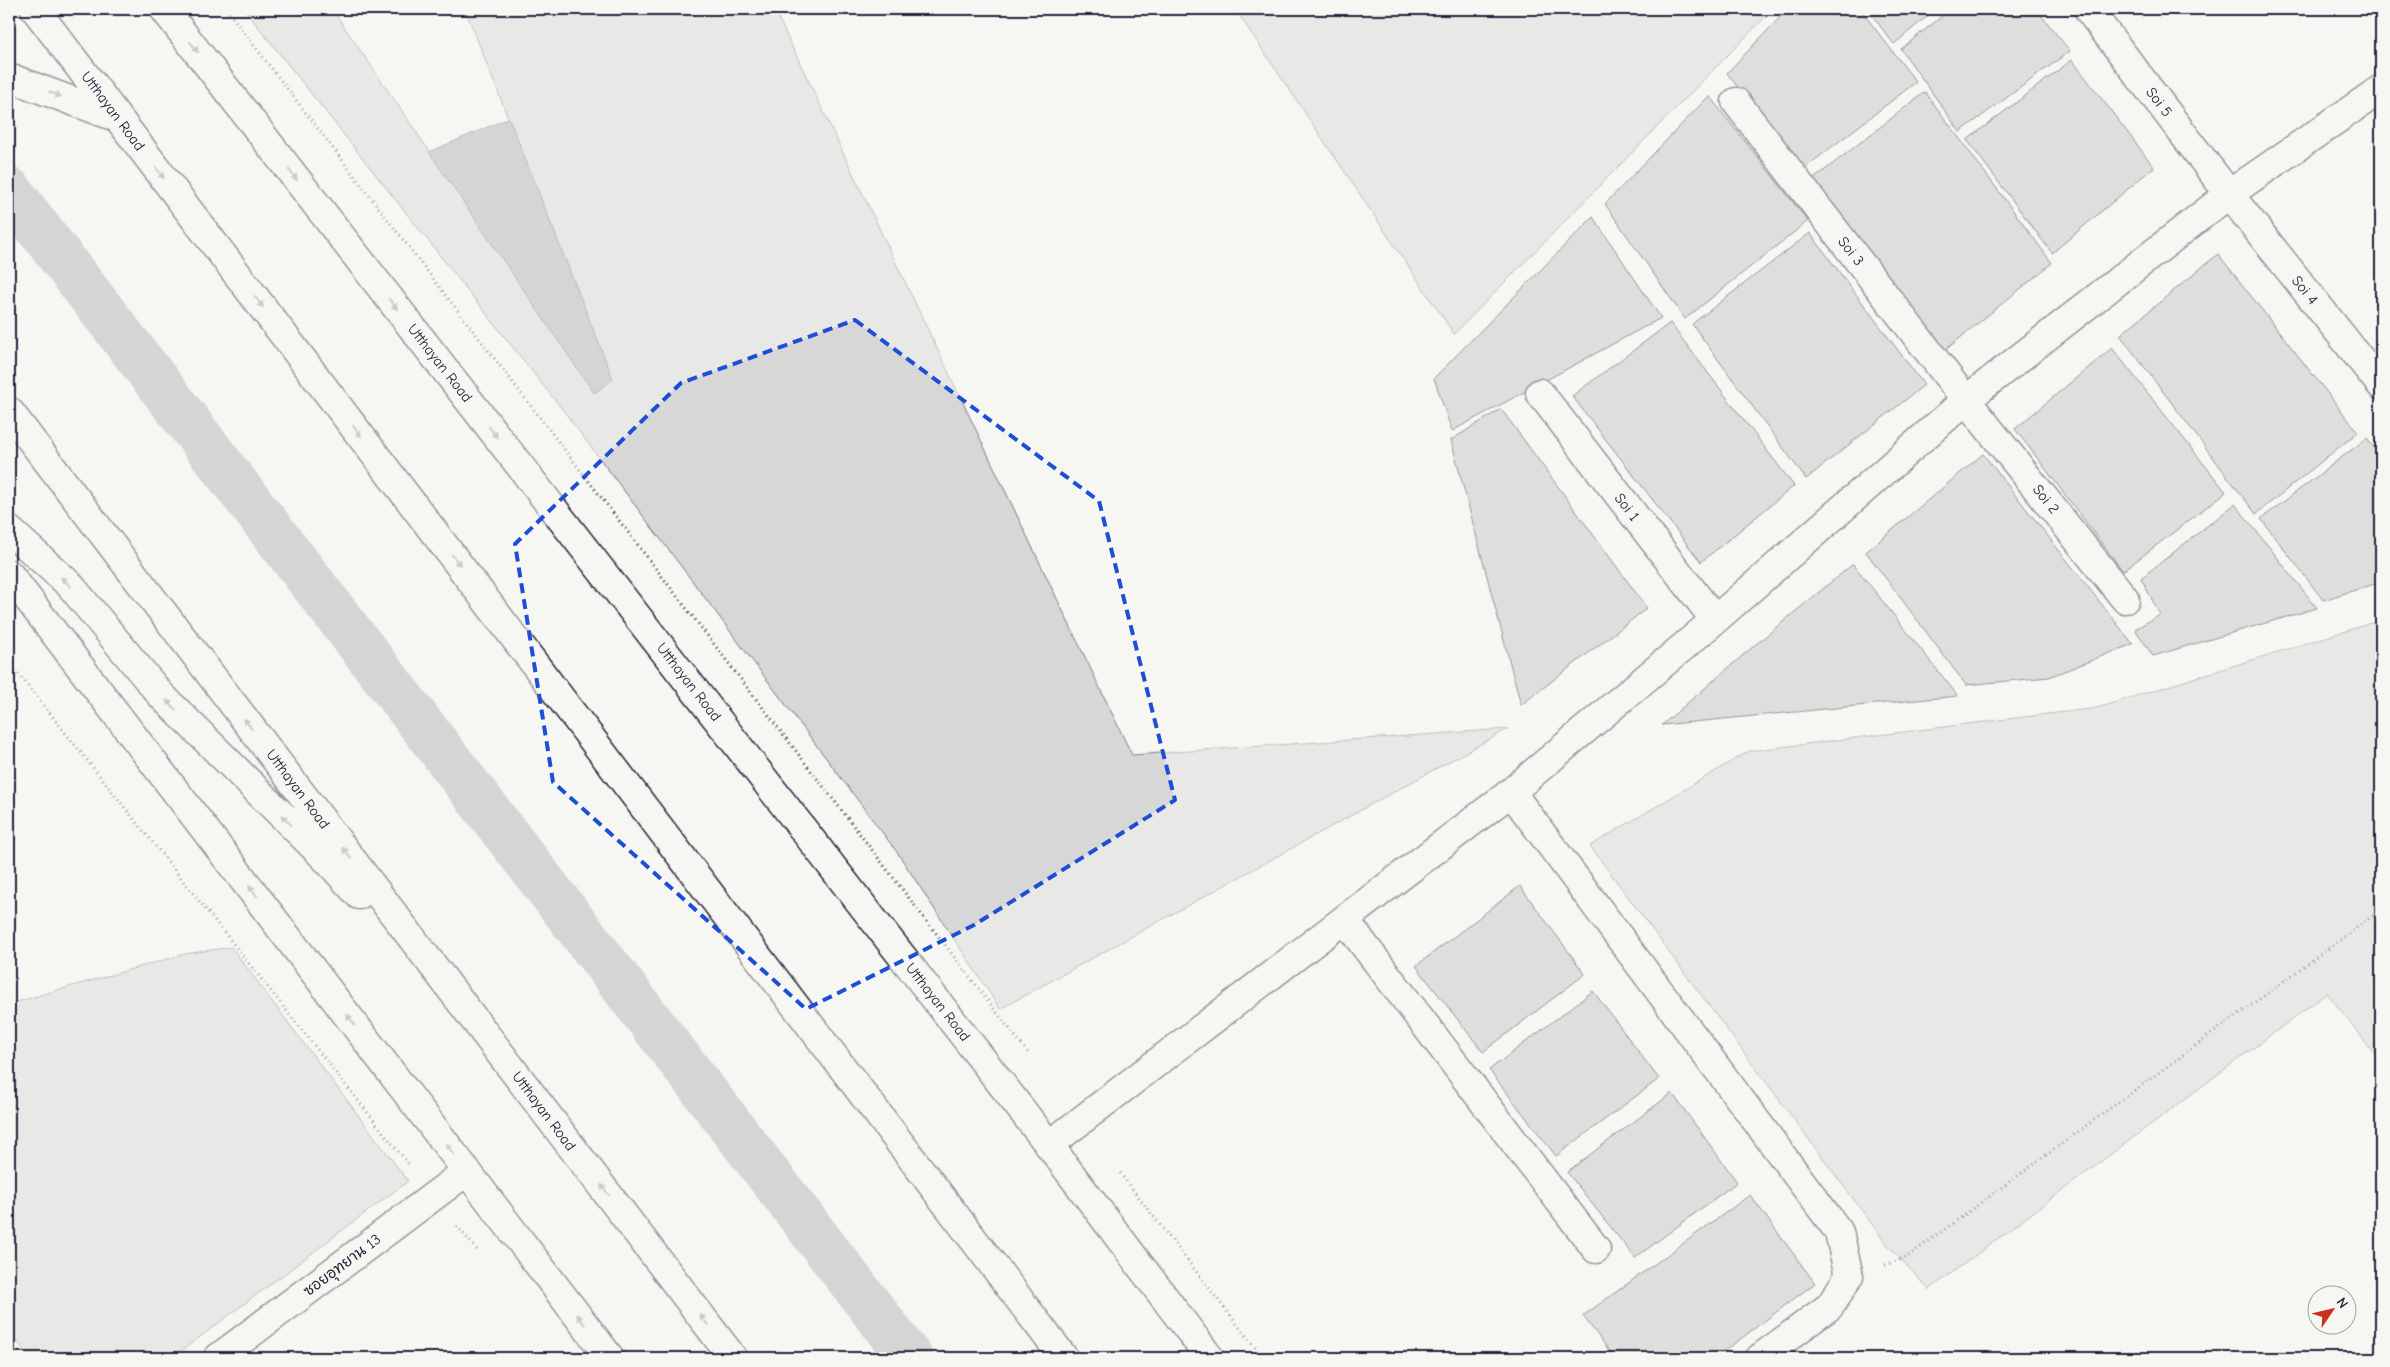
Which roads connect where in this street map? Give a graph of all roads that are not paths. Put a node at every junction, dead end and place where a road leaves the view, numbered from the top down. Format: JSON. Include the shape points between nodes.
{"nodes":[{"id":1,"x":35,"y":9,"type":"edge"},
{"id":2,"x":51,"y":9,"type":"edge"},
{"id":3,"x":164,"y":9,"type":"edge"},
{"id":4,"x":2088,"y":9,"type":"edge"},
{"id":5,"x":9,"y":80,"type":"edge"},
{"id":6,"x":2381,"y":89,"type":"edge"},
{"id":7,"x":1736,"y":102,"type":"dead end"},
{"id":8,"x":118,"y":118,"type":"junction"},
{"id":9,"x":2229,"y":194,"type":"junction"},
{"id":10,"x":2381,"y":386,"type":"edge"},
{"id":11,"x":1540,"y":393,"type":"dead end"},
{"id":12,"x":1966,"y":400,"type":"junction"},
{"id":13,"x":9,"y":411,"type":"edge"},
{"id":14,"x":9,"y":530,"type":"edge"},
{"id":15,"x":9,"y":574,"type":"edge"},
{"id":16,"x":2125,"y":599,"type":"dead end"},
{"id":17,"x":1715,"y":620,"type":"junction"},
{"id":18,"x":1511,"y":792,"type":"junction"},
{"id":19,"x":1345,"y":920,"type":"junction"},
{"id":20,"x":497,"y":1049,"type":"junction"},
{"id":21,"x":1049,"y":1145,"type":"junction"},
{"id":22,"x":467,"y":1171,"type":"junction"},
{"id":23,"x":1596,"y":1249,"type":"dead end"},
{"id":24,"x":1012,"y":1290,"type":"junction"},
{"id":25,"x":218,"y":1358,"type":"edge"},
{"id":26,"x":610,"y":1358,"type":"edge"},
{"id":27,"x":733,"y":1358,"type":"edge"},
{"id":28,"x":1064,"y":1358,"type":"edge"},
{"id":29,"x":1076,"y":1358,"type":"edge"},
{"id":30,"x":1210,"y":1358,"type":"edge"},
{"id":31,"x":1760,"y":1358,"type":"edge"}],
"edges":[{"from":1,"to":8,"type":"street","name":"Utthayan Road"},
{"from":2,"to":8,"type":"street"},
{"from":3,"to":21,"type":"street","name":"Utthayan Road","one_way":true},
{"from":4,"to":9,"type":"street","name":"Soi 5"},
{"from":5,"to":8,"type":"street","one_way":true},
{"from":6,"to":9,"type":"street"},
{"from":7,"to":12,"type":"street","name":"Soi 3"},
{"from":8,"to":24,"type":"street","name":"Utthayan Road","one_way":true},
{"from":9,"to":10,"type":"street","name":"Soi 4"},
{"from":9,"to":12,"type":"street"},
{"from":11,"to":17,"type":"street","name":"Soi 1"},
{"from":12,"to":16,"type":"street","name":"Soi 2"},
{"from":12,"to":17,"type":"street"},
{"from":20,"to":13,"type":"street","name":"Utthayan Road","one_way":true},
{"from":20,"to":14,"type":"street","one_way":true,"via":[[328,861],[160,694],[70,585]]},
{"from":22,"to":15,"type":"street","one_way":true},
{"from":17,"to":18,"type":"street"},
{"from":18,"to":19,"type":"street"},
{"from":18,"to":31,"type":"street","via":[[1839,1232],[1848,1276],[1830,1306]]},
{"from":19,"to":21,"type":"street"},
{"from":19,"to":23,"type":"street"},
{"from":27,"to":20,"type":"street","name":"Utthayan Road","one_way":true},
{"from":21,"to":30,"type":"street","name":"Utthayan Road"},
{"from":22,"to":25,"type":"street","name":"ซอยอุทยาน 13"},
{"from":26,"to":22,"type":"street","one_way":true},
{"from":24,"to":28,"type":"street","name":"Utthayan Road"},
{"from":24,"to":29,"type":"street"}]}
